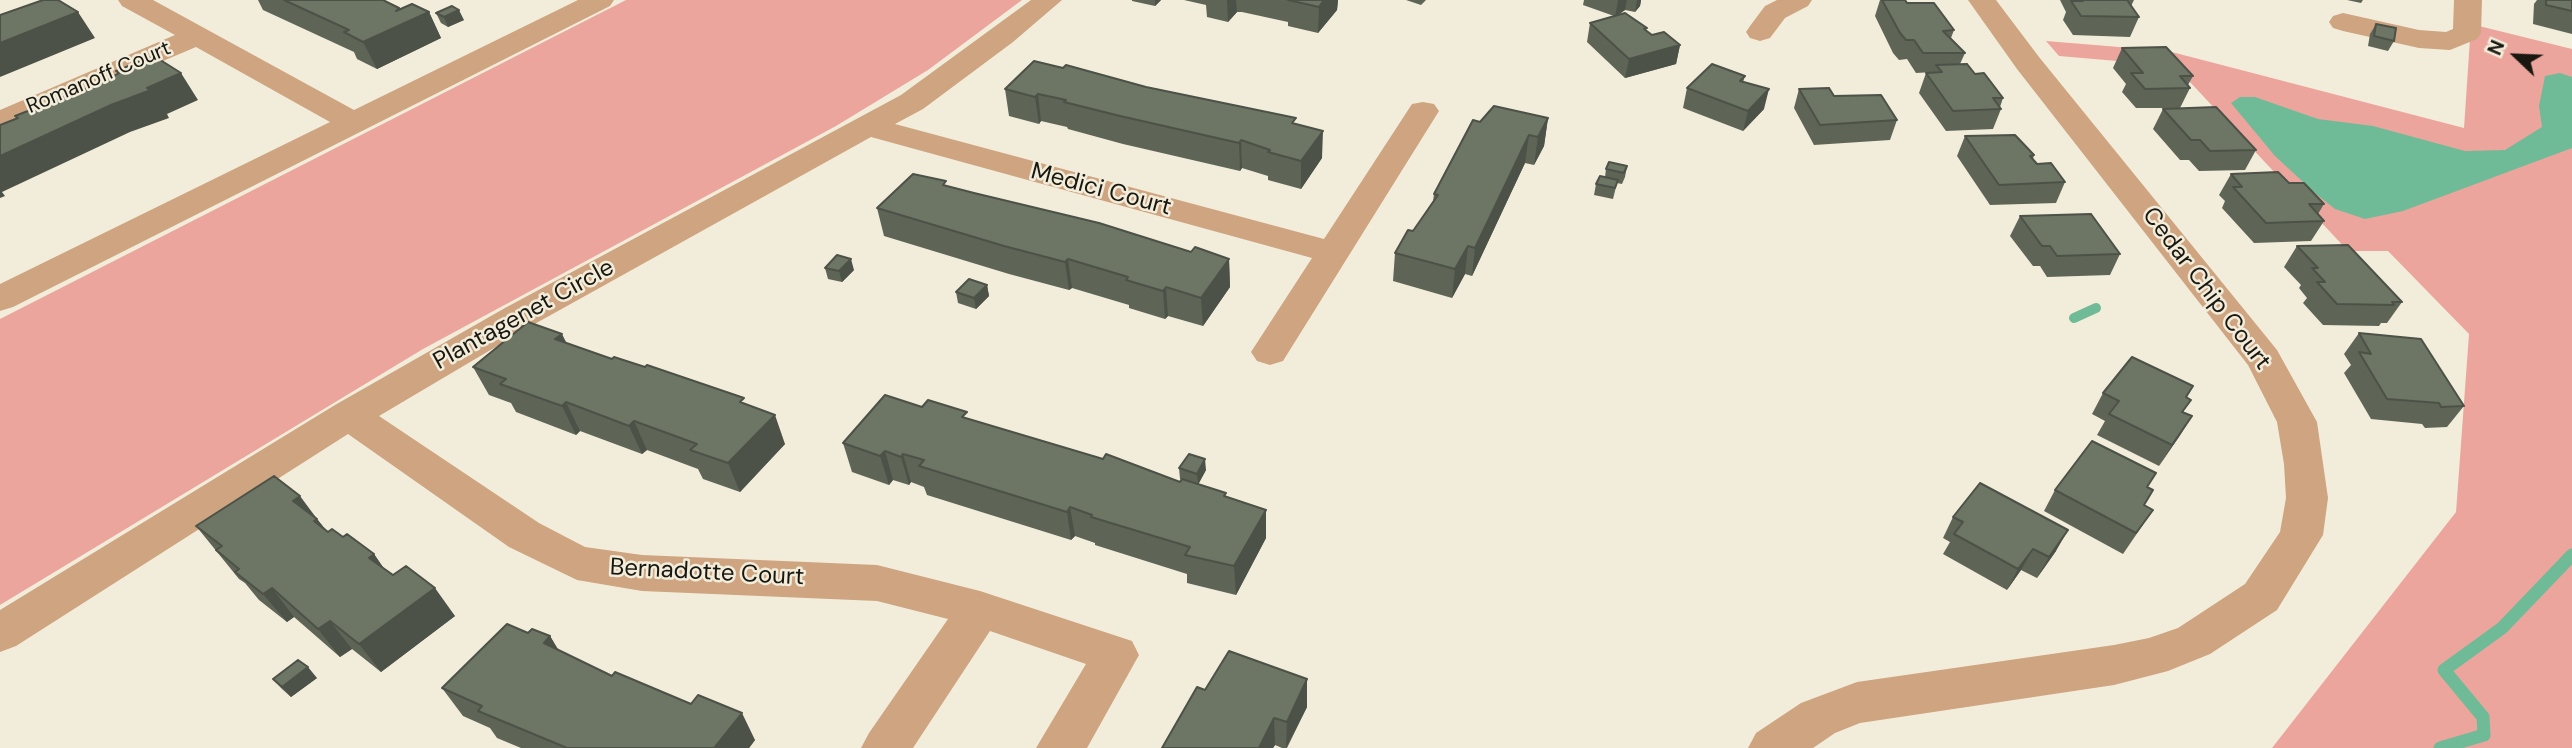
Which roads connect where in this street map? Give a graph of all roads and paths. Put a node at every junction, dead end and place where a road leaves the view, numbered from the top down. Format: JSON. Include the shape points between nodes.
{"nodes":[{"id":1,"x":132,"y":0,"type":"edge"},
{"id":2,"x":600,"y":0,"type":"edge"},
{"id":3,"x":1048,"y":0,"type":"edge"},
{"id":4,"x":1798,"y":0,"type":"edge"},
{"id":5,"x":1982,"y":0,"type":"edge"},
{"id":6,"x":2468,"y":0,"type":"edge"},
{"id":7,"x":2343,"y":22,"type":"dead end"},
{"id":8,"x":1759,"y":32,"type":"dead end"},
{"id":9,"x":198,"y":36,"type":"junction"},
{"id":10,"x":1423,"y":111,"type":"dead end"},
{"id":11,"x":0,"y":121,"type":"edge"},
{"id":12,"x":354,"y":123,"type":"junction"},
{"id":13,"x":869,"y":127,"type":"junction"},
{"id":14,"x":1333,"y":253,"type":"junction"},
{"id":15,"x":0,"y":299,"type":"edge"},
{"id":16,"x":1270,"y":352,"type":"dead end"},
{"id":17,"x":348,"y":415,"type":"junction"},
{"id":18,"x":980,"y":609,"type":"junction"},
{"id":19,"x":0,"y":633,"type":"edge"},
{"id":20,"x":886,"y":748,"type":"edge"},
{"id":21,"x":1061,"y":748,"type":"edge"},
{"id":22,"x":1773,"y":748,"type":"edge"}],
"edges":[{"from":1,"to":9,"type":"street","name":"Romanoff Court"},
{"from":2,"to":12,"type":"street"},
{"from":3,"to":13,"type":"street","name":"Plantagenet Circle","via":[[912,102]]},
{"from":4,"to":8,"type":"street","via":[[1775,12]]},
{"from":5,"to":22,"type":"street","name":"Cedar Chip Court","via":[[2264,359],[2297,422],[2306,498],[2301,535],[2261,597],[2194,641],[2114,665],[1857,703],[1818,718]]},
{"from":6,"to":7,"type":"street","via":[[2467,33],[2450,41]]},
{"from":9,"to":11,"type":"street","name":"Romanoff Court"},
{"from":9,"to":12,"type":"street","name":"Romanoff Court"},
{"from":10,"to":14,"type":"street"},
{"from":12,"to":15,"type":"street"},
{"from":13,"to":14,"type":"street","name":"Medici Court"},
{"from":13,"to":17,"type":"street","name":"Plantagenet Circle","via":[[517,317]]},
{"from":14,"to":16,"type":"street"},
{"from":17,"to":18,"type":"street","name":"Bernadotte Court","via":[[524,535],[577,563],[642,573],[877,583]]},
{"from":17,"to":19,"type":"street","name":"Plantagenet Circle"},
{"from":18,"to":20,"type":"street"},
{"from":18,"to":21,"type":"street","name":"Bernadotte Court","via":[[1116,655]]}]}
